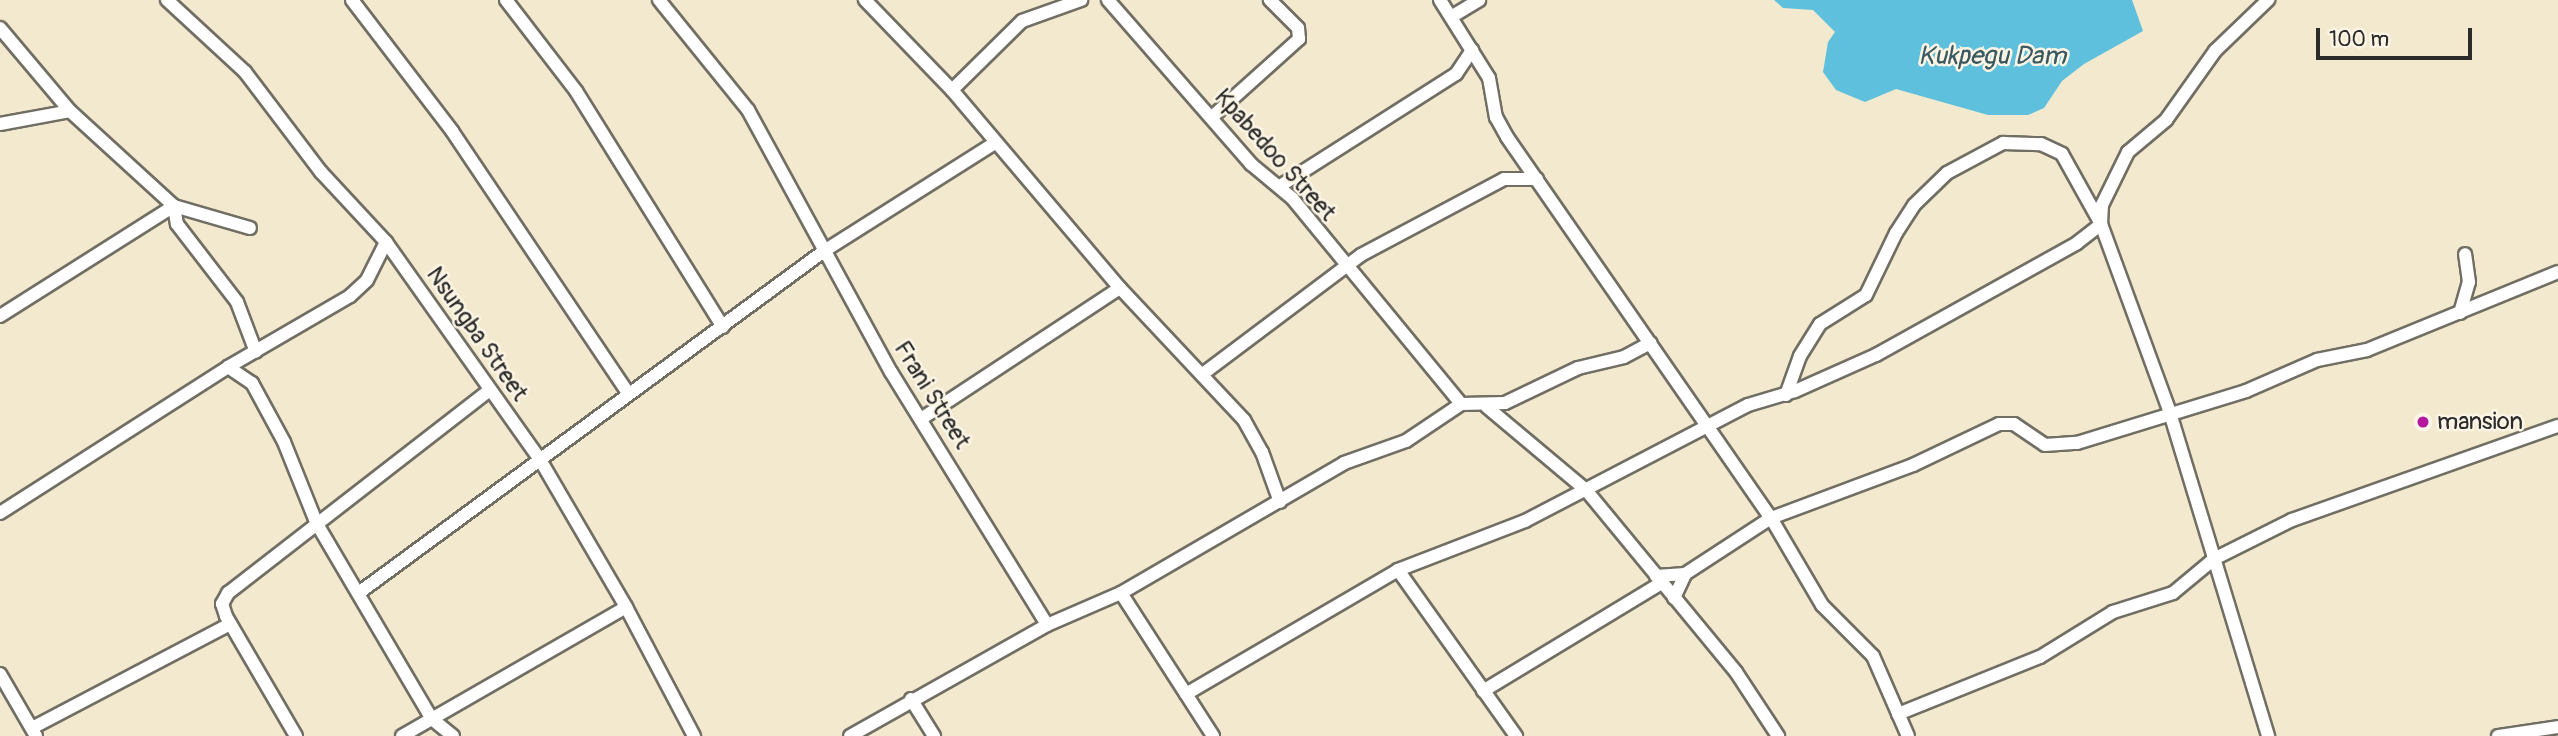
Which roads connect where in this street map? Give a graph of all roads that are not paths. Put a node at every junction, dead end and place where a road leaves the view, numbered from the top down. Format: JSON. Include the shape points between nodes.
{"nodes":[{"id":1,"x":167,"y":0,"type":"edge"},
{"id":2,"x":352,"y":0,"type":"edge"},
{"id":3,"x":506,"y":0,"type":"edge"},
{"id":4,"x":659,"y":0,"type":"edge"},
{"id":5,"x":864,"y":0,"type":"edge"},
{"id":6,"x":1080,"y":0,"type":"edge"},
{"id":7,"x":1108,"y":0,"type":"edge"},
{"id":8,"x":1270,"y":0,"type":"edge"},
{"id":9,"x":1440,"y":0,"type":"edge"},
{"id":10,"x":1479,"y":0,"type":"edge"},
{"id":11,"x":2268,"y":0,"type":"edge"},
{"id":12,"x":1451,"y":17,"type":"junction"},
{"id":13,"x":0,"y":28,"type":"edge"},
{"id":14,"x":1472,"y":50,"type":"junction"},
{"id":15,"x":952,"y":90,"type":"junction"},
{"id":16,"x":70,"y":111,"type":"junction"},
{"id":17,"x":1212,"y":117,"type":"junction"},
{"id":18,"x":0,"y":124,"type":"edge"},
{"id":19,"x":993,"y":144,"type":"junction"},
{"id":20,"x":1537,"y":179,"type":"junction"},
{"id":21,"x":1280,"y":186,"type":"junction"},
{"id":22,"x":174,"y":206,"type":"junction"},
{"id":23,"x":2101,"y":224,"type":"junction"},
{"id":24,"x":250,"y":228,"type":"dead end"},
{"id":25,"x":386,"y":242,"type":"junction"},
{"id":26,"x":824,"y":251,"type":"junction"},
{"id":27,"x":2465,"y":254,"type":"dead end"},
{"id":28,"x":1343,"y":266,"type":"junction"},
{"id":29,"x":2558,"y":272,"type":"edge"},
{"id":30,"x":1120,"y":288,"type":"junction"},
{"id":31,"x":2460,"y":313,"type":"junction"},
{"id":32,"x":0,"y":316,"type":"edge"},
{"id":33,"x":723,"y":327,"type":"junction"},
{"id":34,"x":1650,"y":343,"type":"junction"},
{"id":35,"x":256,"y":352,"type":"junction"},
{"id":36,"x":228,"y":367,"type":"junction"},
{"id":37,"x":1204,"y":373,"type":"junction"},
{"id":38,"x":490,"y":390,"type":"junction"},
{"id":39,"x":629,"y":394,"type":"junction"},
{"id":40,"x":1786,"y":395,"type":"junction"},
{"id":41,"x":1461,"y":404,"type":"junction"},
{"id":42,"x":1487,"y":407,"type":"junction"},
{"id":43,"x":2170,"y":413,"type":"junction"},
{"id":44,"x":921,"y":419,"type":"junction"},
{"id":45,"x":2558,"y":426,"type":"edge"},
{"id":46,"x":1708,"y":429,"type":"junction"},
{"id":47,"x":539,"y":458,"type":"junction"},
{"id":48,"x":1586,"y":490,"type":"junction"},
{"id":49,"x":1280,"y":502,"type":"junction"},
{"id":50,"x":0,"y":513,"type":"edge"},
{"id":51,"x":1771,"y":518,"type":"junction"},
{"id":52,"x":317,"y":524,"type":"junction"},
{"id":53,"x":2214,"y":559,"type":"junction"},
{"id":54,"x":1398,"y":570,"type":"junction"},
{"id":55,"x":1685,"y":574,"type":"junction"},
{"id":56,"x":1659,"y":579,"type":"junction"},
{"id":57,"x":360,"y":592,"type":"junction"},
{"id":58,"x":1121,"y":593,"type":"junction"},
{"id":59,"x":1674,"y":598,"type":"junction"},
{"id":60,"x":626,"y":607,"type":"junction"},
{"id":61,"x":230,"y":624,"type":"junction"},
{"id":62,"x":1046,"y":625,"type":"junction"},
{"id":63,"x":1,"y":678,"type":"edge"},
{"id":64,"x":1483,"y":691,"type":"junction"},
{"id":65,"x":1186,"y":694,"type":"junction"},
{"id":66,"x":911,"y":699,"type":"junction"},
{"id":67,"x":1898,"y":714,"type":"junction"},
{"id":68,"x":432,"y":719,"type":"junction"},
{"id":69,"x":2558,"y":727,"type":"edge"},
{"id":70,"x":34,"y":732,"type":"edge"},
{"id":71,"x":296,"y":736,"type":"edge"},
{"id":72,"x":402,"y":736,"type":"edge"},
{"id":73,"x":453,"y":736,"type":"edge"},
{"id":74,"x":694,"y":736,"type":"edge"},
{"id":75,"x":850,"y":736,"type":"edge"},
{"id":76,"x":934,"y":736,"type":"edge"},
{"id":77,"x":1213,"y":736,"type":"edge"},
{"id":78,"x":1516,"y":736,"type":"edge"},
{"id":79,"x":1778,"y":736,"type":"edge"},
{"id":80,"x":1908,"y":736,"type":"edge"},
{"id":81,"x":2268,"y":736,"type":"edge"},
{"id":82,"x":2498,"y":736,"type":"edge"}],
"edges":[{"from":1,"to":25,"type":"street","name":"Nsungba Street","via":[[246,72],[321,173]]},
{"from":2,"to":39,"type":"street","via":[[452,131]]},
{"from":3,"to":33,"type":"street","via":[[576,91]]},
{"from":4,"to":26,"type":"street","name":"Frani Street","via":[[748,110]]},
{"from":5,"to":15,"type":"street"},
{"from":6,"to":15,"type":"street","via":[[1022,21]]},
{"from":7,"to":17,"type":"street","name":"Kpabedoo Street"},
{"from":8,"to":17,"type":"street","via":[[1300,31],[1296,43]]},
{"from":9,"to":12,"type":"street"},
{"from":10,"to":12,"type":"street"},
{"from":11,"to":23,"type":"street","via":[[2216,51],[2165,120],[2128,152],[2102,205]]},
{"from":12,"to":14,"type":"street"},
{"from":13,"to":16,"type":"street"},
{"from":14,"to":20,"type":"street","via":[[1489,78],[1500,127]]},
{"from":14,"to":21,"type":"street","via":[[1456,74]]},
{"from":15,"to":19,"type":"street"},
{"from":16,"to":18,"type":"street"},
{"from":16,"to":22,"type":"street"},
{"from":17,"to":21,"type":"street","name":"Kpabedoo Street","via":[[1251,164]]},
{"from":19,"to":26,"type":"street"},
{"from":19,"to":30,"type":"street"},
{"from":20,"to":28,"type":"street","via":[[1504,179]]},
{"from":20,"to":34,"type":"street"},
{"from":21,"to":28,"type":"street","name":"Kpabedoo Street"},
{"from":22,"to":24,"type":"street"},
{"from":22,"to":32,"type":"street"},
{"from":22,"to":35,"type":"street","via":[[177,224],[237,302]]},
{"from":23,"to":40,"type":"street","via":[[2077,243],[1907,339]]},
{"from":23,"to":40,"type":"street","via":[[2062,154],[2041,144],[2016,144],[1978,154],[1947,173],[1914,205],[1866,295],[1820,324],[1800,356]]},
{"from":23,"to":43,"type":"street"},
{"from":25,"to":35,"type":"street","via":[[360,289]]},
{"from":25,"to":38,"type":"street","name":"Nsungba Street"},
{"from":26,"to":33,"type":"street"},
{"from":26,"to":44,"type":"street","name":"Frani Street"},
{"from":27,"to":31,"type":"street","via":[[2469,282]]},
{"from":28,"to":37,"type":"street"},
{"from":28,"to":41,"type":"street","name":"Kpabedoo Street","via":[[1421,350]]},
{"from":29,"to":31,"type":"street"},
{"from":30,"to":37,"type":"street"},
{"from":30,"to":44,"type":"street"},
{"from":31,"to":43,"type":"street","via":[[2367,350],[2317,360],[2246,391]]},
{"from":33,"to":39,"type":"street"},
{"from":34,"to":42,"type":"street","via":[[1624,357],[1589,364],[1520,397]]},
{"from":34,"to":46,"type":"street"},
{"from":35,"to":36,"type":"street"},
{"from":36,"to":50,"type":"street"},
{"from":36,"to":52,"type":"street","via":[[252,383],[284,442]]},
{"from":37,"to":49,"type":"street","via":[[1244,420],[1262,452]]},
{"from":38,"to":47,"type":"street","name":"Nsungba Street"},
{"from":38,"to":52,"type":"street"},
{"from":39,"to":47,"type":"street"},
{"from":40,"to":46,"type":"street","via":[[1748,405]]},
{"from":41,"to":42,"type":"street"},
{"from":41,"to":49,"type":"street","via":[[1406,441],[1344,463]]},
{"from":42,"to":48,"type":"street"},
{"from":43,"to":51,"type":"street","via":[[2064,446],[2041,444],[2018,426],[1999,424],[1913,465]]},
{"from":43,"to":53,"type":"street"},
{"from":44,"to":62,"type":"street","name":"Frani Street"},
{"from":45,"to":53,"type":"street","via":[[2350,496]]},
{"from":46,"to":48,"type":"street"},
{"from":46,"to":51,"type":"street"},
{"from":47,"to":57,"type":"street"},
{"from":47,"to":60,"type":"street","name":"Nsungba Street"},
{"from":48,"to":54,"type":"street","via":[[1525,520]]},
{"from":48,"to":56,"type":"street"},
{"from":49,"to":58,"type":"street"},
{"from":51,"to":55,"type":"street"},
{"from":51,"to":67,"type":"street","via":[[1822,605],[1873,656]]},
{"from":52,"to":57,"type":"street"},
{"from":52,"to":61,"type":"street","via":[[228,593],[222,604]]},
{"from":53,"to":67,"type":"street","via":[[2173,593],[2113,612],[2040,657]]},
{"from":53,"to":81,"type":"street"},
{"from":54,"to":64,"type":"street"},
{"from":54,"to":65,"type":"street"},
{"from":55,"to":56,"type":"street"},
{"from":55,"to":59,"type":"street"},
{"from":56,"to":59,"type":"street"},
{"from":56,"to":64,"type":"street"},
{"from":57,"to":68,"type":"street"},
{"from":58,"to":62,"type":"street"},
{"from":58,"to":65,"type":"street"},
{"from":59,"to":79,"type":"street","via":[[1736,672]]},
{"from":60,"to":68,"type":"street"},
{"from":60,"to":74,"type":"street","name":"Nsungba Street"},
{"from":61,"to":70,"type":"street"},
{"from":61,"to":71,"type":"street"},
{"from":62,"to":66,"type":"street"},
{"from":63,"to":70,"type":"street"},
{"from":64,"to":78,"type":"street"},
{"from":65,"to":77,"type":"street"},
{"from":66,"to":75,"type":"street"},
{"from":66,"to":76,"type":"street"},
{"from":67,"to":80,"type":"street"},
{"from":68,"to":72,"type":"street"},
{"from":68,"to":73,"type":"street"},
{"from":69,"to":82,"type":"street"}]}
